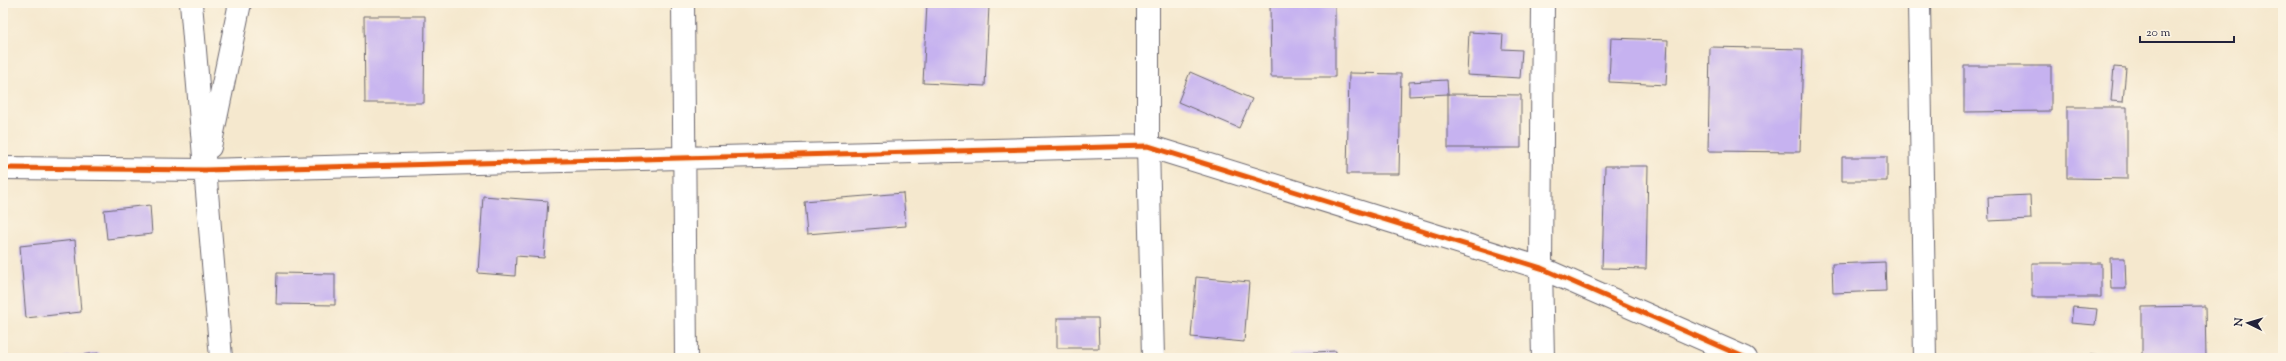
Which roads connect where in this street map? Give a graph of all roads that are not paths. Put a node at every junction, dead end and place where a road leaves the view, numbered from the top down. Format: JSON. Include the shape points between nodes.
{"nodes":[{"id":1,"x":191,"y":3,"type":"edge"},
{"id":2,"x":240,"y":3,"type":"edge"},
{"id":3,"x":683,"y":3,"type":"edge"},
{"id":4,"x":1148,"y":3,"type":"edge"},
{"id":5,"x":1543,"y":3,"type":"edge"},
{"id":6,"x":1919,"y":3,"type":"edge"},
{"id":7,"x":1148,"y":146,"type":"junction"},
{"id":8,"x":683,"y":158,"type":"junction"},
{"id":9,"x":3,"y":168,"type":"edge"},
{"id":10,"x":205,"y":170,"type":"junction"},
{"id":11,"x":1541,"y":268,"type":"junction"},
{"id":12,"x":221,"y":358,"type":"edge"},
{"id":13,"x":686,"y":358,"type":"edge"},
{"id":14,"x":1153,"y":358,"type":"edge"},
{"id":15,"x":1543,"y":358,"type":"edge"},
{"id":16,"x":1746,"y":358,"type":"edge"},
{"id":17,"x":1925,"y":358,"type":"edge"}],
"edges":[{"from":1,"to":10,"type":"street"},
{"from":2,"to":10,"type":"street"},
{"from":3,"to":8,"type":"street"},
{"from":4,"to":7,"type":"street"},
{"from":5,"to":11,"type":"street"},
{"from":6,"to":17,"type":"street"},
{"from":7,"to":8,"type":"street"},
{"from":7,"to":11,"type":"street"},
{"from":7,"to":14,"type":"street"},
{"from":8,"to":10,"type":"street"},
{"from":8,"to":13,"type":"street"},
{"from":9,"to":10,"type":"street"},
{"from":10,"to":12,"type":"street"},
{"from":11,"to":15,"type":"street"},
{"from":11,"to":16,"type":"street"}]}
